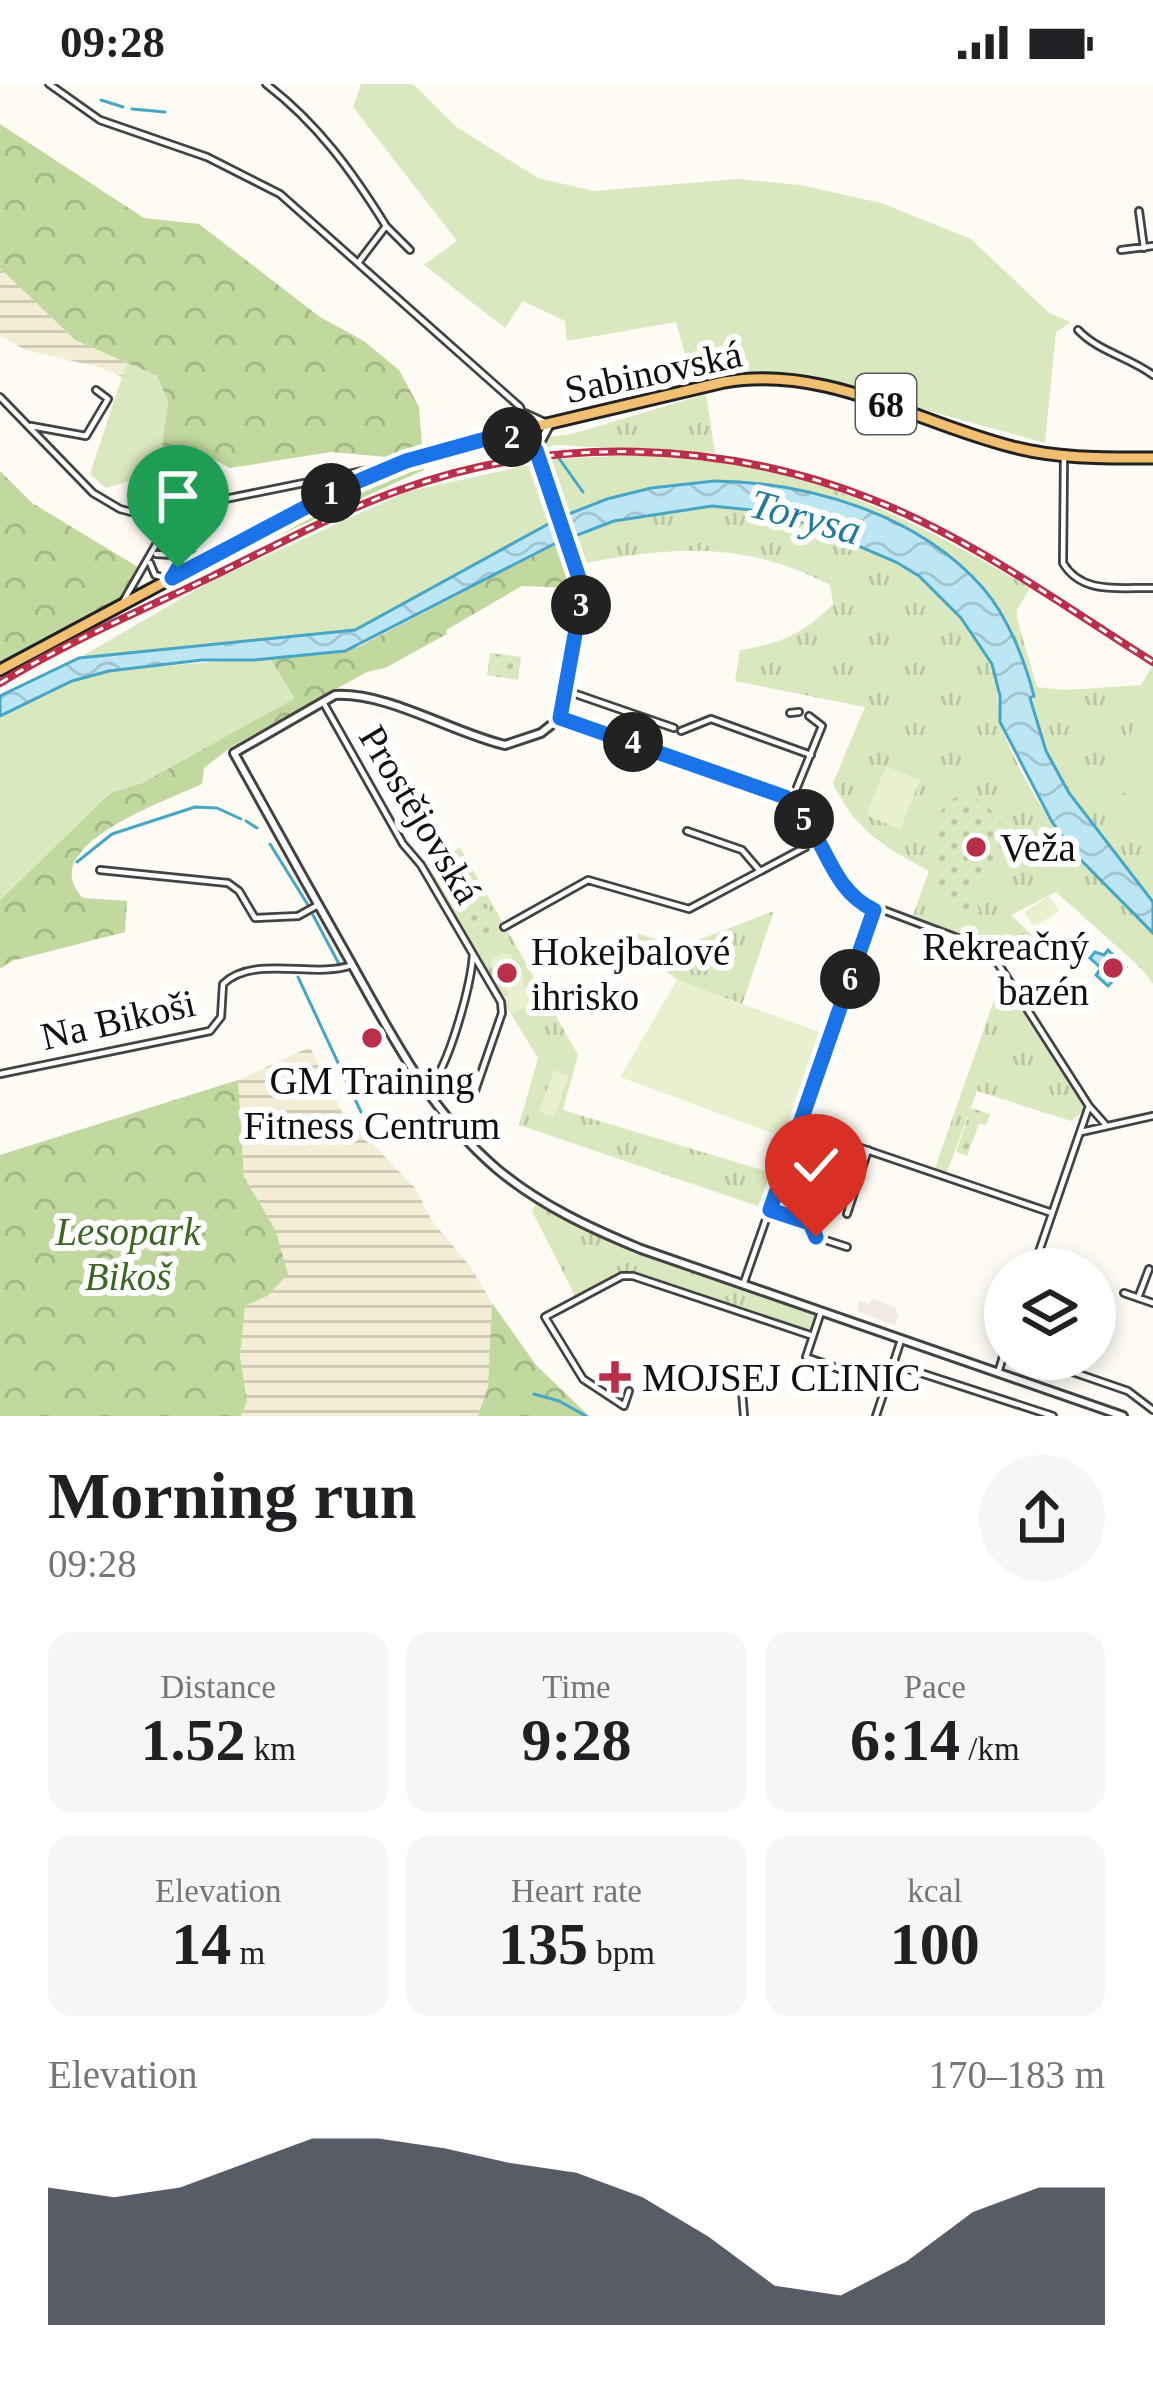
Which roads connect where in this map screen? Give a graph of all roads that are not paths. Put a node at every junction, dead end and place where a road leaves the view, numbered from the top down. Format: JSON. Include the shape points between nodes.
{"nodes":[{"id":1,"x":49,"y":84,"type":"edge"},
{"id":2,"x":268,"y":84,"type":"edge"},
{"id":3,"x":1139,"y":211,"type":"dead end"},
{"id":4,"x":386,"y":226,"type":"junction"},
{"id":5,"x":1153,"y":246,"type":"edge"},
{"id":6,"x":1144,"y":248,"type":"junction"},
{"id":7,"x":410,"y":250,"type":"dead end"},
{"id":8,"x":1121,"y":250,"type":"dead end"},
{"id":9,"x":358,"y":262,"type":"junction"},
{"id":10,"x":1078,"y":330,"type":"dead end"},
{"id":11,"x":1153,"y":375,"type":"edge"},
{"id":12,"x":96,"y":390,"type":"dead end"},
{"id":13,"x":0,"y":397,"type":"edge"},
{"id":14,"x":525,"y":413,"type":"junction"},
{"id":15,"x":550,"y":424,"type":"junction"},
{"id":16,"x":32,"y":427,"type":"junction"},
{"id":17,"x":530,"y":429,"type":"junction"},
{"id":18,"x":500,"y":435,"type":"junction"},
{"id":19,"x":536,"y":450,"type":"junction"},
{"id":20,"x":1064,"y":457,"type":"junction"},
{"id":21,"x":1153,"y":458,"type":"edge"},
{"id":22,"x":394,"y":465,"type":"junction"},
{"id":23,"x":169,"y":522,"type":"junction"},
{"id":24,"x":160,"y":542,"type":"junction"},
{"id":25,"x":169,"y":553,"type":"junction"},
{"id":26,"x":214,"y":555,"type":"junction"},
{"id":27,"x":152,"y":558,"type":"junction"},
{"id":28,"x":172,"y":578,"type":"junction"},
{"id":29,"x":1153,"y":588,"type":"edge"},
{"id":30,"x":121,"y":605,"type":"junction"},
{"id":31,"x":0,"y":670,"type":"edge"},
{"id":32,"x":567,"y":691,"type":"junction"},
{"id":33,"x":323,"y":702,"type":"junction"},
{"id":34,"x":809,"y":716,"type":"dead end"},
{"id":35,"x":560,"y":718,"type":"junction"},
{"id":36,"x":811,"y":754,"type":"junction"},
{"id":37,"x":791,"y":802,"type":"junction"},
{"id":38,"x":687,"y":831,"type":"dead end"},
{"id":39,"x":817,"y":841,"type":"junction"},
{"id":40,"x":100,"y":870,"type":"dead end"},
{"id":41,"x":760,"y":871,"type":"junction"},
{"id":42,"x":318,"y":905,"type":"junction"},
{"id":43,"x":874,"y":910,"type":"junction"},
{"id":44,"x":504,"y":927,"type":"dead end"},
{"id":45,"x":472,"y":954,"type":"junction"},
{"id":46,"x":352,"y":965,"type":"junction"},
{"id":47,"x":485,"y":974,"type":"junction"},
{"id":48,"x":472,"y":975,"type":"junction"},
{"id":49,"x":0,"y":1074,"type":"edge"},
{"id":50,"x":426,"y":1091,"type":"junction"},
{"id":51,"x":475,"y":1091,"type":"dead end"},
{"id":52,"x":1089,"y":1106,"type":"junction"},
{"id":53,"x":1153,"y":1116,"type":"edge"},
{"id":54,"x":799,"y":1126,"type":"junction"},
{"id":55,"x":1107,"y":1126,"type":"junction"},
{"id":56,"x":1081,"y":1132,"type":"junction"},
{"id":57,"x":868,"y":1150,"type":"junction"},
{"id":58,"x":770,"y":1210,"type":"junction"},
{"id":59,"x":1052,"y":1213,"type":"junction"},
{"id":60,"x":847,"y":1214,"type":"dead end"},
{"id":61,"x":847,"y":1247,"type":"dead end"},
{"id":62,"x":1040,"y":1248,"type":"edge"},
{"id":63,"x":1150,"y":1269,"type":"dead end"},
{"id":64,"x":743,"y":1285,"type":"junction"},
{"id":65,"x":1124,"y":1294,"type":"dead end"},
{"id":66,"x":1138,"y":1298,"type":"junction"},
{"id":67,"x":1153,"y":1303,"type":"edge"},
{"id":68,"x":821,"y":1312,"type":"junction"},
{"id":69,"x":833,"y":1317,"type":"junction"},
{"id":70,"x":817,"y":1324,"type":"junction"},
{"id":71,"x":813,"y":1336,"type":"junction"},
{"id":72,"x":901,"y":1340,"type":"junction"},
{"id":73,"x":893,"y":1364,"type":"junction"},
{"id":74,"x":984,"y":1368,"type":"edge"},
{"id":75,"x":709,"y":1371,"type":"dead end"},
{"id":76,"x":1016,"y":1380,"type":"edge"},
{"id":77,"x":1099,"y":1380,"type":"edge"},
{"id":78,"x":886,"y":1386,"type":"junction"},
{"id":79,"x":629,"y":1390,"type":"dead end"},
{"id":80,"x":1150,"y":1409,"type":"edge"},
{"id":81,"x":1096,"y":1412,"type":"edge"},
{"id":82,"x":744,"y":1416,"type":"edge"},
{"id":83,"x":876,"y":1416,"type":"edge"},
{"id":84,"x":1053,"y":1416,"type":"edge"},
{"id":85,"x":1123,"y":1416,"type":"edge"}],
"edges":[{"from":1,"to":9,"type":"street","via":[[100,120],[254,178]]},
{"from":2,"to":4,"type":"street","via":[[347,164]]},
{"from":3,"to":6,"type":"street"},
{"from":4,"to":7,"type":"street"},
{"from":4,"to":9,"type":"street"},
{"from":5,"to":6,"type":"street"},
{"from":6,"to":8,"type":"street"},
{"from":9,"to":14,"type":"street"},
{"from":10,"to":11,"type":"street"},
{"from":12,"to":16,"type":"street","via":[[108,399],[86,436]]},
{"from":13,"to":16,"type":"street"},
{"from":14,"to":15,"type":"street"},
{"from":14,"to":17,"type":"street"},
{"from":15,"to":17,"type":"main road","name":"Sabinovská","number":"68"},
{"from":15,"to":19,"type":"street"},
{"from":15,"to":20,"type":"main road","name":"Sabinovská","number":"68","via":[[780,377]]},
{"from":16,"to":23,"type":"street","via":[[93,493]]},
{"from":17,"to":18,"type":"main road","name":"Sabinovská","number":"68"},
{"from":17,"to":19,"type":"street"},
{"from":18,"to":19,"type":"street"},
{"from":18,"to":22,"type":"main road","name":"Sabinovská","number":"68"},
{"from":19,"to":32,"type":"street","via":[[578,568]]},
{"from":20,"to":21,"type":"main road","name":"Sabinovská","number":"68"},
{"from":20,"to":29,"type":"street","via":[[1063,563],[1070,575],[1094,586]]},
{"from":22,"to":23,"type":"street","via":[[225,499]]},
{"from":22,"to":26,"type":"main road","name":"Sabinovská","number":"68"},
{"from":23,"to":24,"type":"street"},
{"from":24,"to":25,"type":"street"},
{"from":24,"to":27,"type":"street"},
{"from":25,"to":26,"type":"street"},
{"from":25,"to":27,"type":"street"},
{"from":25,"to":28,"type":"street","via":[[178,568]]},
{"from":26,"to":28,"type":"main road","name":"Sabinovská","number":"68"},
{"from":27,"to":28,"type":"street","via":[[154,575]]},
{"from":27,"to":30,"type":"street"},
{"from":28,"to":30,"type":"main road","name":"Sabinovská","number":"68"},
{"from":30,"to":31,"type":"main road","number":"68"},
{"from":32,"to":35,"type":"street"},
{"from":32,"to":36,"type":"street","via":[[677,729],[711,719]]},
{"from":33,"to":35,"type":"street","via":[[350,694],[505,745]]},
{"from":33,"to":42,"type":"street","via":[[234,752]]},
{"from":33,"to":45,"type":"street","name":"Prostějovská"},
{"from":34,"to":36,"type":"street","via":[[822,726]]},
{"from":35,"to":37,"type":"street"},
{"from":36,"to":37,"type":"street"},
{"from":37,"to":39,"type":"street"},
{"from":38,"to":41,"type":"street","via":[[742,850]]},
{"from":39,"to":41,"type":"street"},
{"from":39,"to":43,"type":"street","via":[[839,883]]},
{"from":40,"to":42,"type":"street","via":[[228,883],[255,918],[298,916]]},
{"from":41,"to":44,"type":"street","via":[[689,909],[588,880]]},
{"from":42,"to":46,"type":"street"},
{"from":43,"to":52,"type":"street","via":[[979,946],[997,962]]},
{"from":43,"to":54,"type":"street"},
{"from":45,"to":47,"type":"street","name":"Prostějovská"},
{"from":45,"to":48,"type":"street","name":"Prostějovská"},
{"from":46,"to":49,"type":"street","name":"Na Bikoši","via":[[234,975],[223,984],[221,1017],[210,1031]]},
{"from":46,"to":50,"type":"street"},
{"from":47,"to":48,"type":"street"},
{"from":47,"to":51,"type":"street","name":"Prostějovská","via":[[502,1013]]},
{"from":48,"to":50,"type":"street","name":"Prostějovská"},
{"from":50,"to":64,"type":"street","via":[[492,1165],[543,1202],[589,1228]]},
{"from":52,"to":55,"type":"street"},
{"from":52,"to":56,"type":"street"},
{"from":53,"to":55,"type":"street"},
{"from":54,"to":57,"type":"street"},
{"from":54,"to":58,"type":"street"},
{"from":55,"to":56,"type":"street"},
{"from":56,"to":59,"type":"street"},
{"from":57,"to":59,"type":"street"},
{"from":57,"to":60,"type":"street"},
{"from":58,"to":61,"type":"street"},
{"from":58,"to":64,"type":"street"},
{"from":59,"to":62,"type":"street"},
{"from":63,"to":66,"type":"street"},
{"from":64,"to":68,"type":"street"},
{"from":65,"to":66,"type":"street"},
{"from":66,"to":67,"type":"street"},
{"from":68,"to":69,"type":"street"},
{"from":68,"to":70,"type":"street"},
{"from":69,"to":70,"type":"street"},
{"from":69,"to":72,"type":"street"},
{"from":70,"to":71,"type":"street"},
{"from":71,"to":78,"type":"street","via":[[806,1357]]},
{"from":71,"to":79,"type":"street","via":[[622,1276],[545,1317],[583,1379],[624,1406]]},
{"from":72,"to":73,"type":"street"},
{"from":72,"to":74,"type":"street"},
{"from":73,"to":78,"type":"street"},
{"from":73,"to":84,"type":"street"},
{"from":75,"to":82,"type":"street","via":[[740,1379]]},
{"from":76,"to":81,"type":"street"},
{"from":77,"to":80,"type":"street","via":[[1129,1390]]},
{"from":78,"to":83,"type":"street"},
{"from":81,"to":85,"type":"street"}]}
